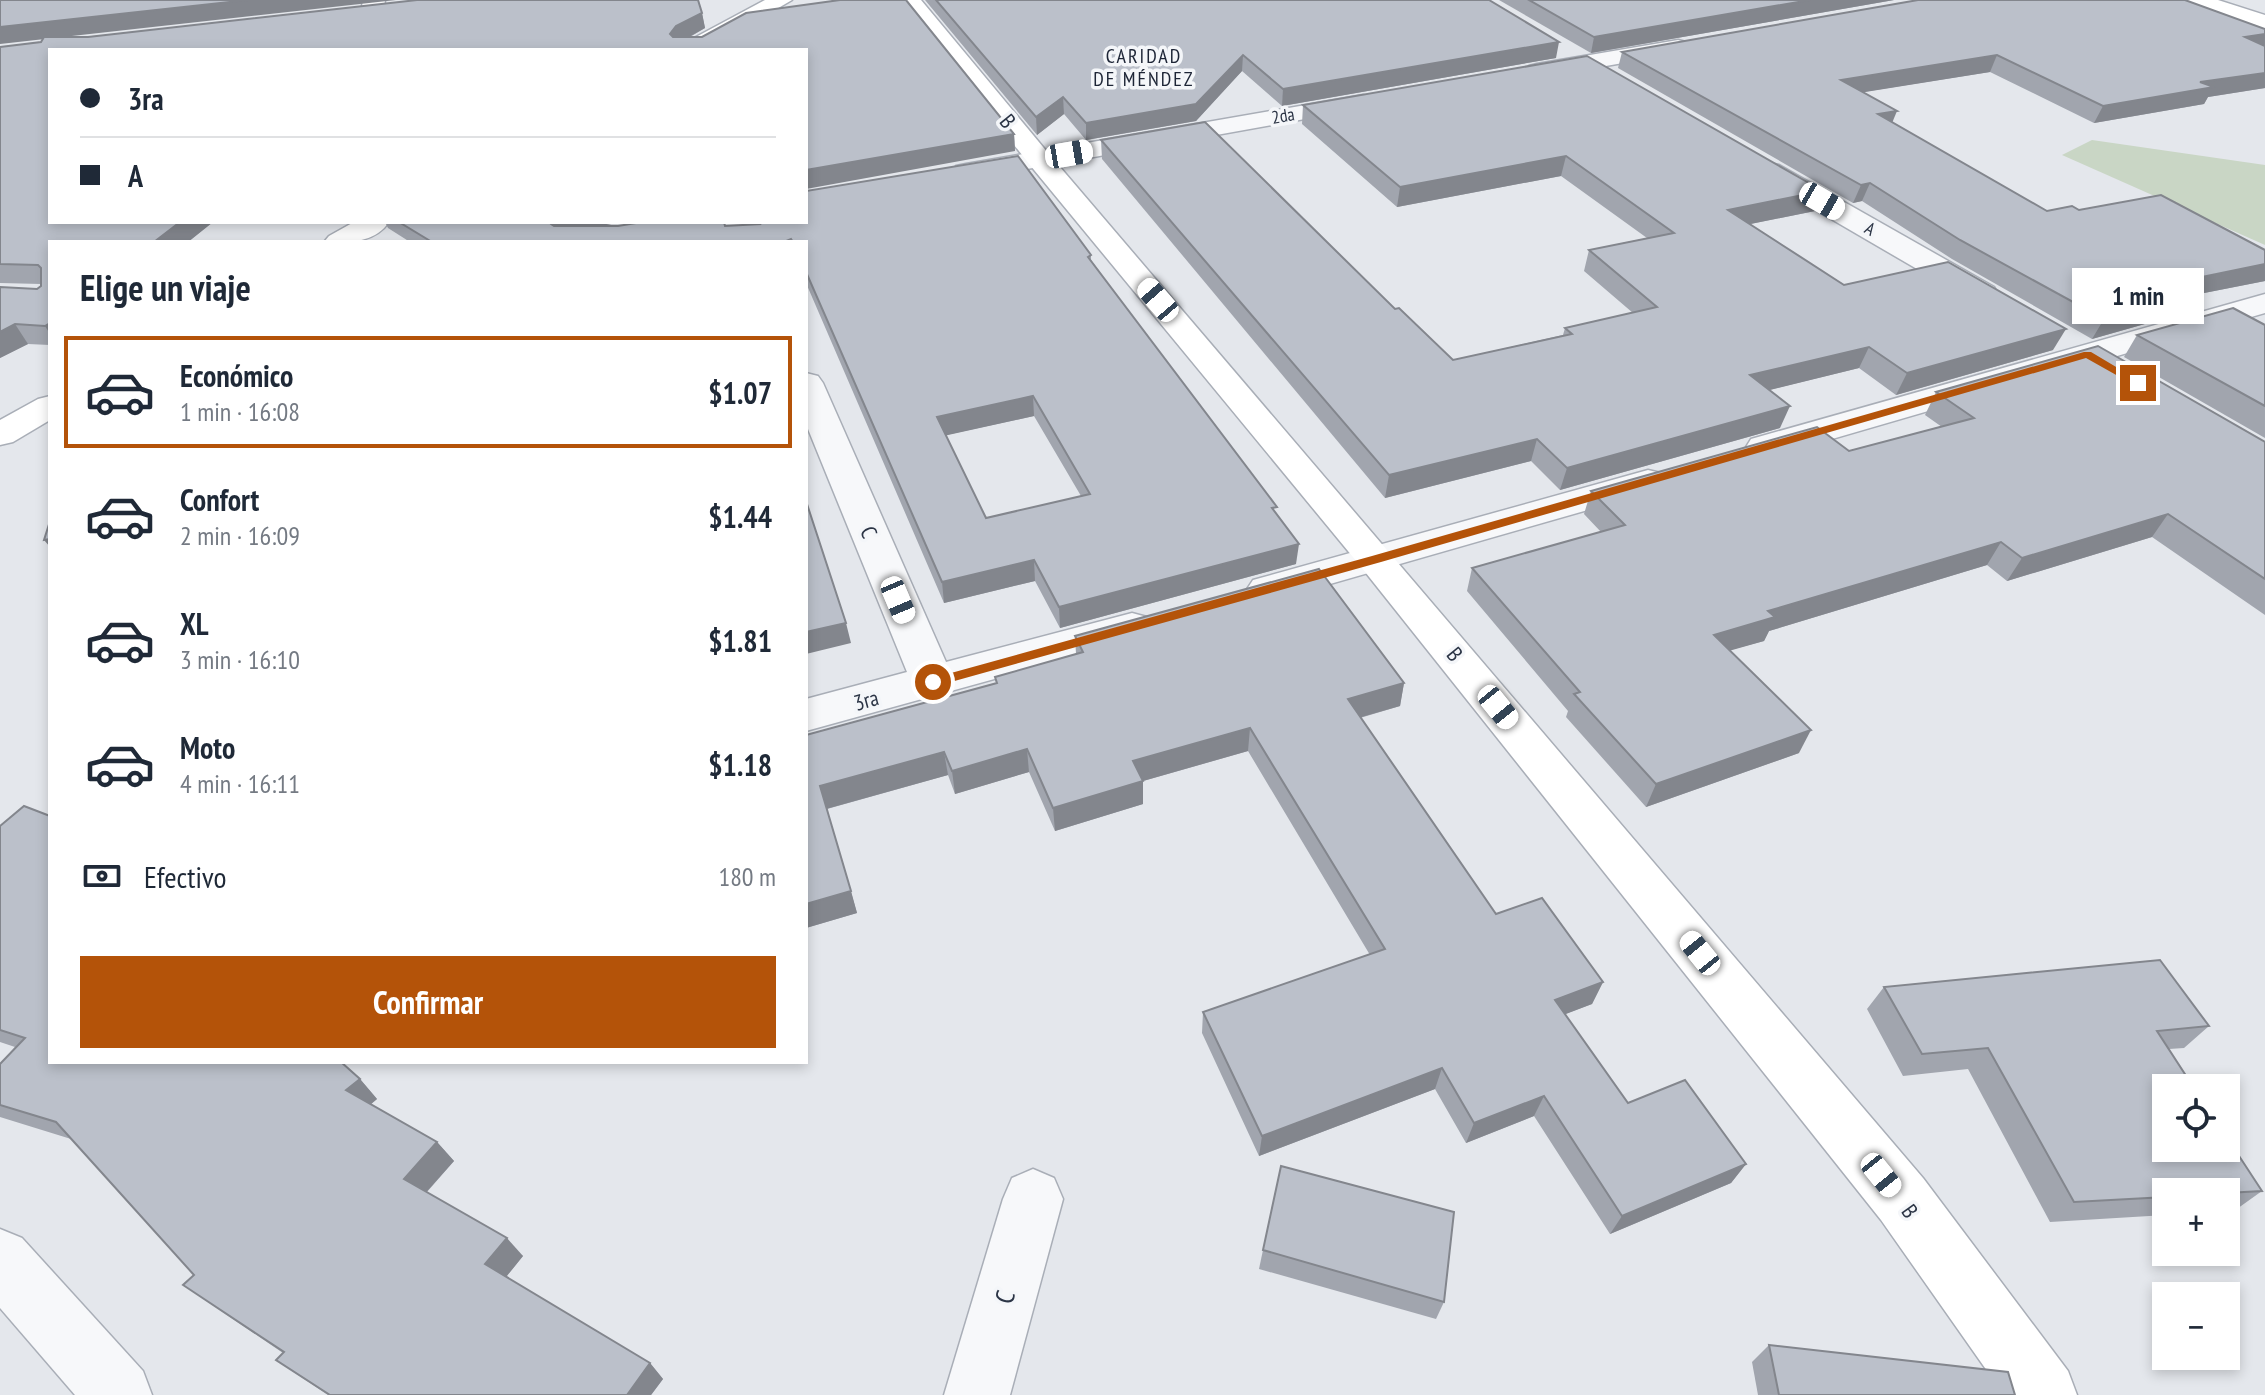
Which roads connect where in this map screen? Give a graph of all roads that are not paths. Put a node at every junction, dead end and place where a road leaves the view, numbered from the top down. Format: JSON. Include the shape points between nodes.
{"nodes":[{"id":1,"x":781,"y":0,"type":"edge"},
{"id":2,"x":910,"y":0,"type":"edge"},
{"id":3,"x":2196,"y":0,"type":"edge"},
{"id":4,"x":373,"y":9,"type":"edge"},
{"id":5,"x":2265,"y":22,"type":"edge"},
{"id":6,"x":1543,"y":40,"type":"edge"},
{"id":7,"x":1705,"y":42,"type":"edge"},
{"id":8,"x":367,"y":48,"type":"edge"},
{"id":9,"x":693,"y":48,"type":"edge"},
{"id":10,"x":1583,"y":63,"type":"junction"},
{"id":11,"x":1506,"y":77,"type":"edge"},
{"id":12,"x":1624,"y":87,"type":"edge"},
{"id":13,"x":1381,"y":99,"type":"edge"},
{"id":14,"x":1747,"y":158,"type":"edge"},
{"id":15,"x":1039,"y":159,"type":"junction"},
{"id":16,"x":946,"y":176,"type":"edge"},
{"id":17,"x":371,"y":224,"type":"edge"},
{"id":18,"x":343,"y":240,"type":"edge"},
{"id":19,"x":2265,"y":303,"type":"edge"},
{"id":20,"x":2006,"y":307,"type":"edge"},
{"id":21,"x":808,"y":388,"type":"edge"},
{"id":22,"x":48,"y":407,"type":"edge"},
{"id":23,"x":0,"y":434,"type":"edge"},
{"id":24,"x":1724,"y":459,"type":"edge"},
{"id":25,"x":1679,"y":472,"type":"edge"},
{"id":26,"x":1376,"y":559,"type":"junction"},
{"id":27,"x":1239,"y":597,"type":"edge"},
{"id":28,"x":1162,"y":618,"type":"edge"},
{"id":29,"x":933,"y":682,"type":"junction"},
{"id":30,"x":808,"y":714,"type":"edge"},
{"id":31,"x":1033,"y":1199,"type":"dead end"},
{"id":32,"x":0,"y":1260,"type":"edge"},
{"id":33,"x":119,"y":1395,"type":"edge"},
{"id":34,"x":977,"y":1395,"type":"edge"},
{"id":35,"x":2044,"y":1395,"type":"edge"}],
"edges":[{"from":1,"to":9,"type":"street"},
{"from":2,"to":15,"type":"street","name":"B"},
{"from":3,"to":5,"type":"street"},
{"from":4,"to":8,"type":"street"},
{"from":6,"to":10,"type":"street"},
{"from":7,"to":10,"type":"street"},
{"from":10,"to":11,"type":"street"},
{"from":10,"to":12,"type":"street"},
{"from":13,"to":15,"type":"street","name":"2da"},
{"from":14,"to":20,"type":"street","name":"A"},
{"from":15,"to":16,"type":"street","name":"2da"},
{"from":15,"to":26,"type":"street","name":"B"},
{"from":17,"to":18,"type":"street"},
{"from":19,"to":24,"type":"street"},
{"from":21,"to":29,"type":"street","name":"C"},
{"from":22,"to":23,"type":"street"},
{"from":25,"to":26,"type":"street"},
{"from":26,"to":27,"type":"street"},
{"from":26,"to":35,"type":"street","name":"B","via":[[1902,1199]]},
{"from":28,"to":29,"type":"street","name":"3ra"},
{"from":29,"to":30,"type":"street","name":"3ra"},
{"from":31,"to":34,"type":"street","name":"C"},
{"from":32,"to":33,"type":"street"}]}
